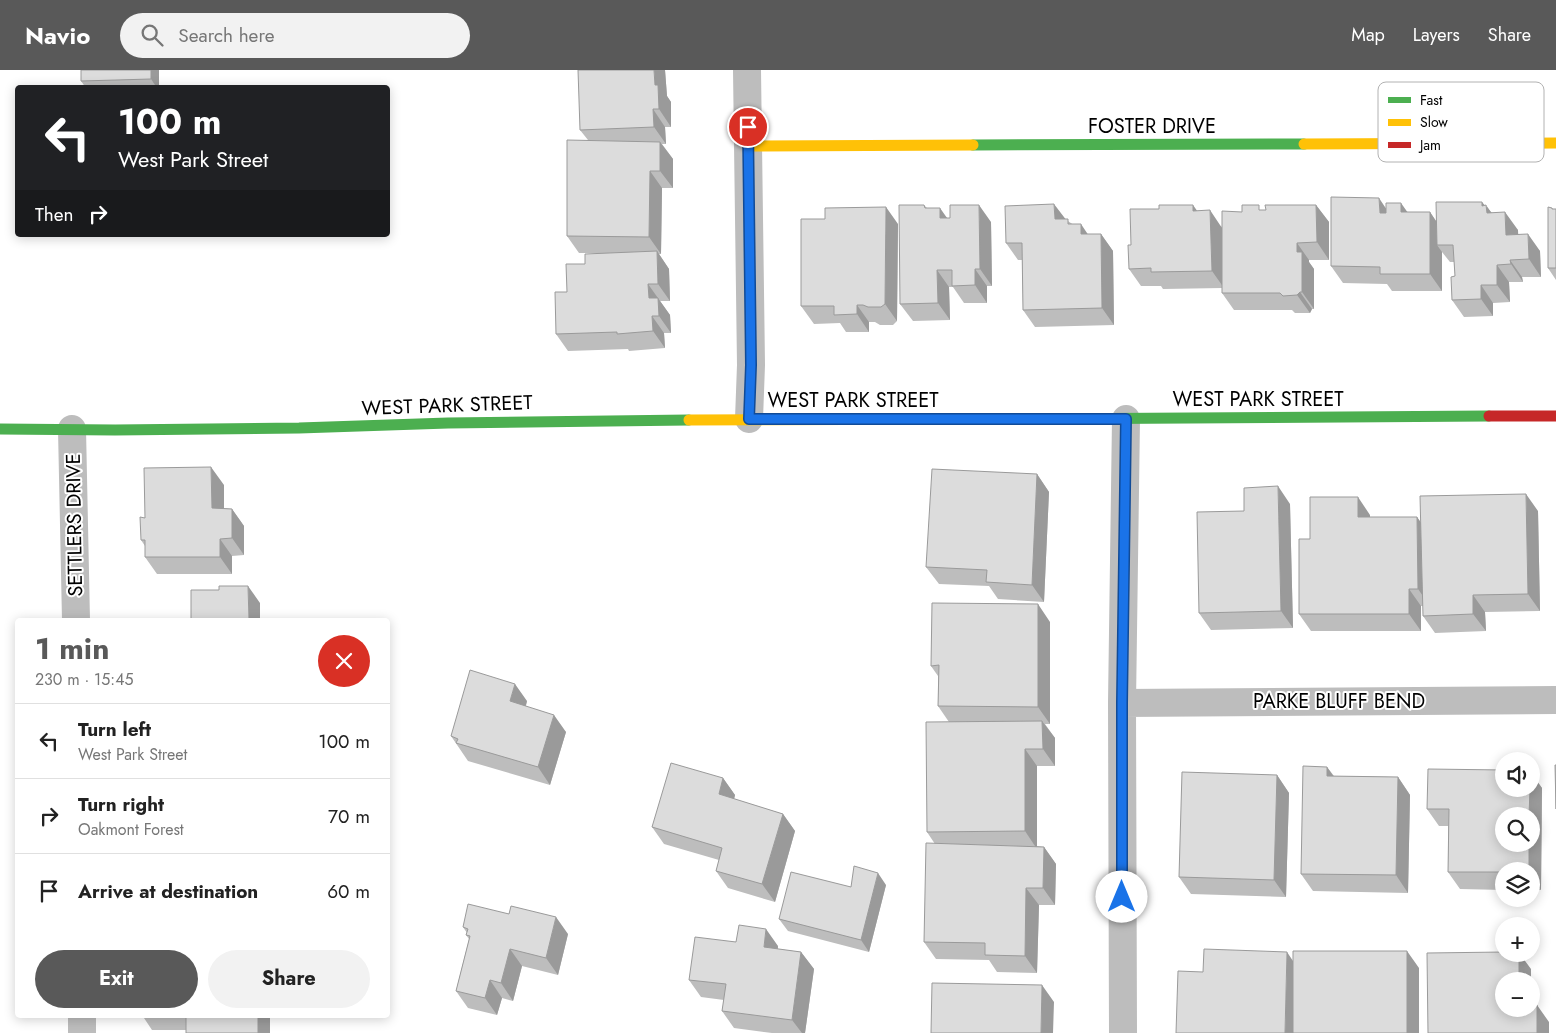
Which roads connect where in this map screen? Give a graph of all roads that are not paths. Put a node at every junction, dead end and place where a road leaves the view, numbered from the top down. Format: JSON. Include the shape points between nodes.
{"nodes":[{"id":1,"x":748,"y":70,"type":"edge"},
{"id":2,"x":1378,"y":144,"type":"edge"},
{"id":3,"x":748,"y":146,"type":"junction"},
{"id":4,"x":1556,"y":416,"type":"edge"},
{"id":5,"x":749,"y":419,"type":"junction"},
{"id":6,"x":1126,"y":419,"type":"junction"},
{"id":7,"x":0,"y":429,"type":"edge"},
{"id":8,"x":72,"y":430,"type":"junction"},
{"id":9,"x":76,"y":618,"type":"edge"},
{"id":10,"x":1556,"y":700,"type":"edge"},
{"id":11,"x":1122,"y":703,"type":"junction"},
{"id":12,"x":82,"y":1018,"type":"edge"},
{"id":13,"x":82,"y":1033,"type":"edge"},
{"id":14,"x":1123,"y":1033,"type":"edge"}],
"edges":[{"from":1,"to":3,"type":"street"},
{"from":2,"to":3,"type":"street","name":"FOSTER DRIVE"},
{"from":3,"to":5,"type":"street"},
{"from":4,"to":6,"type":"street","name":"WEST PARK STREET"},
{"from":5,"to":6,"type":"street","name":"WEST PARK STREET"},
{"from":5,"to":8,"type":"street","name":"WEST PARK STREET"},
{"from":6,"to":11,"type":"street"},
{"from":7,"to":8,"type":"street","name":"WEST PARK STREET"},
{"from":8,"to":9,"type":"street","name":"SETTLERS DRIVE"},
{"from":10,"to":11,"type":"street","name":"PARKE BLUFF BEND"},
{"from":11,"to":14,"type":"street"},
{"from":12,"to":13,"type":"street"}]}
